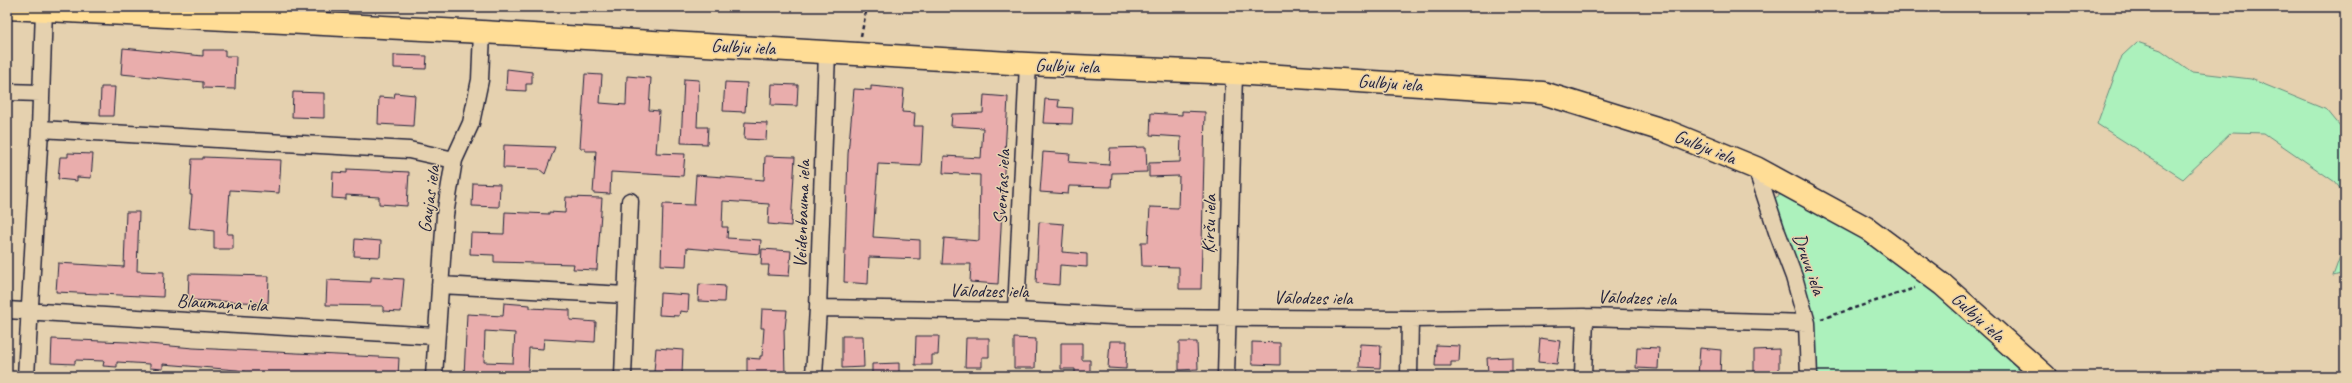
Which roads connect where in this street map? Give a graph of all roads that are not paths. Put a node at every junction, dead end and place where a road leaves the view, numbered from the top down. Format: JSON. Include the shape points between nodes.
{"nodes":[{"id":1,"x":7,"y":8,"type":"edge"},
{"id":2,"x":44,"y":9,"type":"junction"},
{"id":3,"x":482,"y":32,"type":"junction"},
{"id":4,"x":827,"y":52,"type":"junction"},
{"id":5,"x":1028,"y":64,"type":"junction"},
{"id":6,"x":1234,"y":73,"type":"junction"},
{"id":7,"x":7,"y":92,"type":"edge"},
{"id":8,"x":40,"y":93,"type":"junction"},
{"id":9,"x":40,"y":129,"type":"junction"},
{"id":10,"x":454,"y":160,"type":"junction"},
{"id":11,"x":1756,"y":168,"type":"junction"},
{"id":12,"x":630,"y":201,"type":"dead end"},
{"id":13,"x":440,"y":285,"type":"junction"},
{"id":14,"x":626,"y":295,"type":"junction"},
{"id":15,"x":818,"y":308,"type":"junction"},
{"id":16,"x":7,"y":310,"type":"edge"},
{"id":17,"x":1016,"y":311,"type":"junction"},
{"id":18,"x":29,"y":312,"type":"junction"},
{"id":19,"x":1226,"y":317,"type":"junction"},
{"id":20,"x":1584,"y":317,"type":"junction"},
{"id":21,"x":1410,"y":319,"type":"junction"},
{"id":22,"x":1807,"y":323,"type":"junction"},
{"id":23,"x":435,"y":336,"type":"junction"},
{"id":24,"x":26,"y":376,"type":"edge"},
{"id":25,"x":434,"y":376,"type":"edge"},
{"id":26,"x":623,"y":376,"type":"edge"},
{"id":27,"x":814,"y":376,"type":"edge"},
{"id":28,"x":1226,"y":376,"type":"edge"},
{"id":29,"x":1410,"y":376,"type":"edge"},
{"id":30,"x":1583,"y":376,"type":"edge"},
{"id":31,"x":1809,"y":376,"type":"edge"},
{"id":32,"x":2045,"y":376,"type":"edge"}],
"edges":[{"from":1,"to":2,"type":"main road","name":"Gulbju iela"},
{"from":2,"to":3,"type":"main road","name":"Gulbju iela"},
{"from":2,"to":8,"type":"street"},
{"from":3,"to":4,"type":"main road","name":"Gulbju iela"},
{"from":3,"to":10,"type":"street","name":"Gaujas iela","via":[[480,80],[471,123]]},
{"from":4,"to":5,"type":"main road","name":"Gulbju iela"},
{"from":4,"to":15,"type":"street","name":"Veidenbauma iela"},
{"from":5,"to":6,"type":"main road","name":"Gulbju iela"},
{"from":5,"to":17,"type":"street","name":"Sventas iela"},
{"from":6,"to":11,"type":"main road","name":"Gulbju iela","via":[[1543,93],[1666,131]]},
{"from":6,"to":19,"type":"street","name":"Ķiršu iela"},
{"from":7,"to":8,"type":"street"},
{"from":8,"to":9,"type":"street"},
{"from":9,"to":10,"type":"street","via":[[409,150]]},
{"from":9,"to":18,"type":"street"},
{"from":10,"to":13,"type":"street","name":"Gaujas iela","via":[[445,215]]},
{"from":11,"to":22,"type":"street","name":"Druvu iela","via":[[1794,277]]},
{"from":11,"to":32,"type":"main road","name":"Gulbju iela","via":[[1868,229],[1943,285]]},
{"from":12,"to":14,"type":"street"},
{"from":13,"to":14,"type":"street"},
{"from":13,"to":23,"type":"street","name":"Gaujas iela"},
{"from":14,"to":26,"type":"street"},
{"from":15,"to":17,"type":"street","name":"Vālodzes iela"},
{"from":15,"to":27,"type":"street","name":"Veidenbauma iela"},
{"from":16,"to":18,"type":"street","name":"Blaumaņa iela"},
{"from":17,"to":19,"type":"street","name":"Vālodzes iela","via":[[1132,317]]},
{"from":18,"to":23,"type":"street","name":"Blaumaņa iela"},
{"from":18,"to":24,"type":"street"},
{"from":19,"to":21,"type":"street","name":"Vālodzes iela"},
{"from":19,"to":28,"type":"street","name":"Ķiršu iela"},
{"from":20,"to":21,"type":"street","name":"Vālodzes iela"},
{"from":20,"to":22,"type":"street","name":"Vālodzes iela"},
{"from":20,"to":30,"type":"street"},
{"from":21,"to":29,"type":"street"},
{"from":22,"to":31,"type":"street","name":"Druvu iela"},
{"from":23,"to":25,"type":"street","name":"Gaujas iela"}]}
